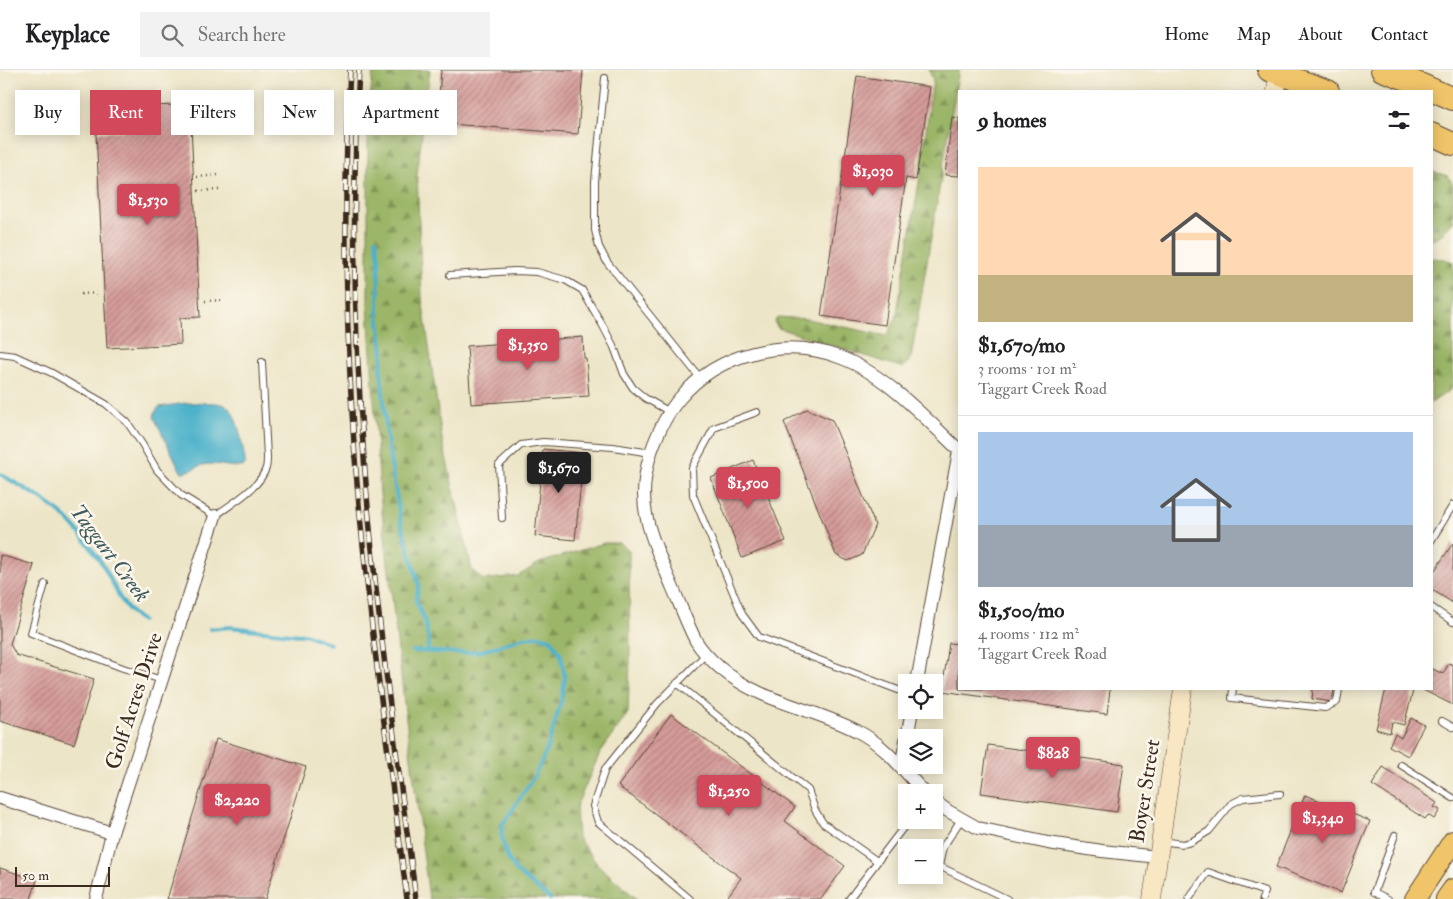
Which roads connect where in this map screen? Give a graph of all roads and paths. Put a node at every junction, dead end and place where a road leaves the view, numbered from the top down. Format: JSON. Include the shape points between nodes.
{"nodes":[{"id":1,"x":1382,"y":70,"type":"edge"},
{"id":2,"x":1276,"y":76,"type":"edge"},
{"id":3,"x":605,"y":78,"type":"dead end"},
{"id":4,"x":1325,"y":90,"type":"edge"},
{"id":5,"x":1453,"y":99,"type":"edge"},
{"id":6,"x":1433,"y":135,"type":"edge"},
{"id":7,"x":1453,"y":144,"type":"edge"},
{"id":8,"x":218,"y":175,"type":"dead end"},
{"id":9,"x":197,"y":176,"type":"dead end"},
{"id":10,"x":219,"y":190,"type":"dead end"},
{"id":11,"x":198,"y":191,"type":"dead end"},
{"id":12,"x":450,"y":275,"type":"dead end"},
{"id":13,"x":101,"y":293,"type":"dead end"},
{"id":14,"x":81,"y":294,"type":"dead end"},
{"id":15,"x":226,"y":300,"type":"dead end"},
{"id":16,"x":205,"y":301,"type":"dead end"},
{"id":17,"x":0,"y":354,"type":"edge"},
{"id":18,"x":262,"y":362,"type":"dead end"},
{"id":19,"x":701,"y":379,"type":"junction"},
{"id":20,"x":670,"y":412,"type":"junction"},
{"id":21,"x":757,"y":412,"type":"dead end"},
{"id":22,"x":958,"y":449,"type":"edge"},
{"id":23,"x":651,"y":454,"type":"junction"},
{"id":24,"x":958,"y":456,"type":"edge"},
{"id":25,"x":1453,"y":505,"type":"edge"},
{"id":26,"x":215,"y":516,"type":"junction"},
{"id":27,"x":502,"y":518,"type":"dead end"},
{"id":28,"x":1433,"y":538,"type":"edge"},
{"id":29,"x":44,"y":584,"type":"dead end"},
{"id":30,"x":1433,"y":608,"type":"edge"},
{"id":31,"x":1453,"y":622,"type":"edge"},
{"id":32,"x":706,"y":654,"type":"junction"},
{"id":33,"x":918,"y":674,"type":"edge"},
{"id":34,"x":162,"y":680,"type":"junction"},
{"id":35,"x":677,"y":683,"type":"junction"},
{"id":36,"x":898,"y":689,"type":"edge"},
{"id":37,"x":1183,"y":690,"type":"edge"},
{"id":38,"x":1233,"y":690,"type":"edge"},
{"id":39,"x":1339,"y":690,"type":"edge"},
{"id":40,"x":1442,"y":721,"type":"dead end"},
{"id":41,"x":1453,"y":726,"type":"edge"},
{"id":42,"x":898,"y":764,"type":"edge"},
{"id":43,"x":1401,"y":766,"type":"dead end"},
{"id":44,"x":907,"y":774,"type":"edge"},
{"id":45,"x":917,"y":784,"type":"edge"},
{"id":46,"x":1280,"y":794,"type":"dead end"},
{"id":47,"x":0,"y":798,"type":"edge"},
{"id":48,"x":1453,"y":798,"type":"edge"},
{"id":49,"x":943,"y":806,"type":"edge"},
{"id":50,"x":962,"y":818,"type":"junction"},
{"id":51,"x":902,"y":829,"type":"edge"},
{"id":52,"x":112,"y":833,"type":"junction"},
{"id":53,"x":1395,"y":835,"type":"dead end"},
{"id":54,"x":1453,"y":842,"type":"edge"},
{"id":55,"x":1159,"y":849,"type":"junction"},
{"id":56,"x":877,"y":861,"type":"junction"},
{"id":57,"x":1453,"y":889,"type":"edge"},
{"id":58,"x":96,"y":899,"type":"edge"},
{"id":59,"x":690,"y":899,"type":"edge"},
{"id":60,"x":849,"y":899,"type":"edge"},
{"id":61,"x":1007,"y":899,"type":"edge"},
{"id":62,"x":1152,"y":899,"type":"edge"},
{"id":63,"x":1189,"y":899,"type":"edge"},
{"id":64,"x":1262,"y":899,"type":"edge"},
{"id":65,"x":1388,"y":899,"type":"edge"},
{"id":66,"x":1415,"y":899,"type":"edge"},
{"id":67,"x":1446,"y":899,"type":"edge"}],
"edges":[{"from":1,"to":5,"type":"highway"},
{"from":2,"to":4,"type":"highway"},
{"from":3,"to":19,"type":"lane","via":[[595,181],[595,230],[599,246],[608,262]]},
{"from":6,"to":7,"type":"highway"},
{"from":8,"to":9,"type":"path"},
{"from":10,"to":11,"type":"path"},
{"from":12,"to":20,"type":"lane","via":[[537,272],[565,280],[582,290],[633,388]]},
{"from":13,"to":14,"type":"path"},
{"from":15,"to":16,"type":"path"},
{"from":17,"to":26,"type":"lane","via":[[15,356],[52,373],[106,404],[127,422],[157,470],[181,495]]},
{"from":18,"to":26,"type":"lane","via":[[266,468],[249,491]]},
{"from":19,"to":20,"type":"street"},
{"from":19,"to":22,"type":"street","via":[[732,360],[755,352],[802,348],[824,352],[865,369],[887,384]]},
{"from":20,"to":23,"type":"street","via":[[656,436]]},
{"from":21,"to":36,"type":"lane","via":[[714,428],[692,468],[693,495],[742,614],[759,637]]},
{"from":23,"to":27,"type":"lane","via":[[553,442],[521,445],[500,465]]},
{"from":23,"to":32,"type":"street","via":[[644,496],[652,538],[697,644]]},
{"from":24,"to":33,"type":"street"},
{"from":25,"to":28,"type":"lane"},
{"from":26,"to":34,"type":"street","name":"Golf Acres Drive"},
{"from":29,"to":34,"type":"lane","via":[[31,633]]},
{"from":30,"to":31,"type":"lane"},
{"from":32,"to":35,"type":"lane"},
{"from":32,"to":42,"type":"street","via":[[734,680],[777,701],[859,732]]},
{"from":34,"to":52,"type":"street","name":"Golf Acres Drive"},
{"from":35,"to":56,"type":"lane","via":[[808,790],[823,823]]},
{"from":35,"to":59,"type":"lane","via":[[605,770],[593,806],[598,822]]},
{"from":37,"to":55,"type":"main road","name":"Boyer Street"},
{"from":38,"to":39,"type":"lane","via":[[1232,698],[1325,708],[1337,702]]},
{"from":40,"to":41,"type":"lane"},
{"from":43,"to":48,"type":"lane"},
{"from":44,"to":45,"type":"street"},
{"from":46,"to":55,"type":"lane","via":[[1243,798],[1231,804],[1210,832],[1191,842]]},
{"from":47,"to":52,"type":"street"},
{"from":49,"to":50,"type":"street"},
{"from":50,"to":55,"type":"street","via":[[978,828],[1048,843],[1102,851]]},
{"from":50,"to":61,"type":"lane","via":[[943,847],[939,866]]},
{"from":51,"to":56,"type":"lane"},
{"from":52,"to":58,"type":"street","name":"Golf Acres Drive"},
{"from":53,"to":65,"type":"lane","via":[[1374,892]]},
{"from":54,"to":66,"type":"main road"},
{"from":55,"to":62,"type":"main road","name":"Boyer Street"},
{"from":56,"to":60,"type":"lane"},
{"from":57,"to":67,"type":"main road"},
{"from":63,"to":64,"type":"lane","via":[[1208,872],[1265,892]]}]}
